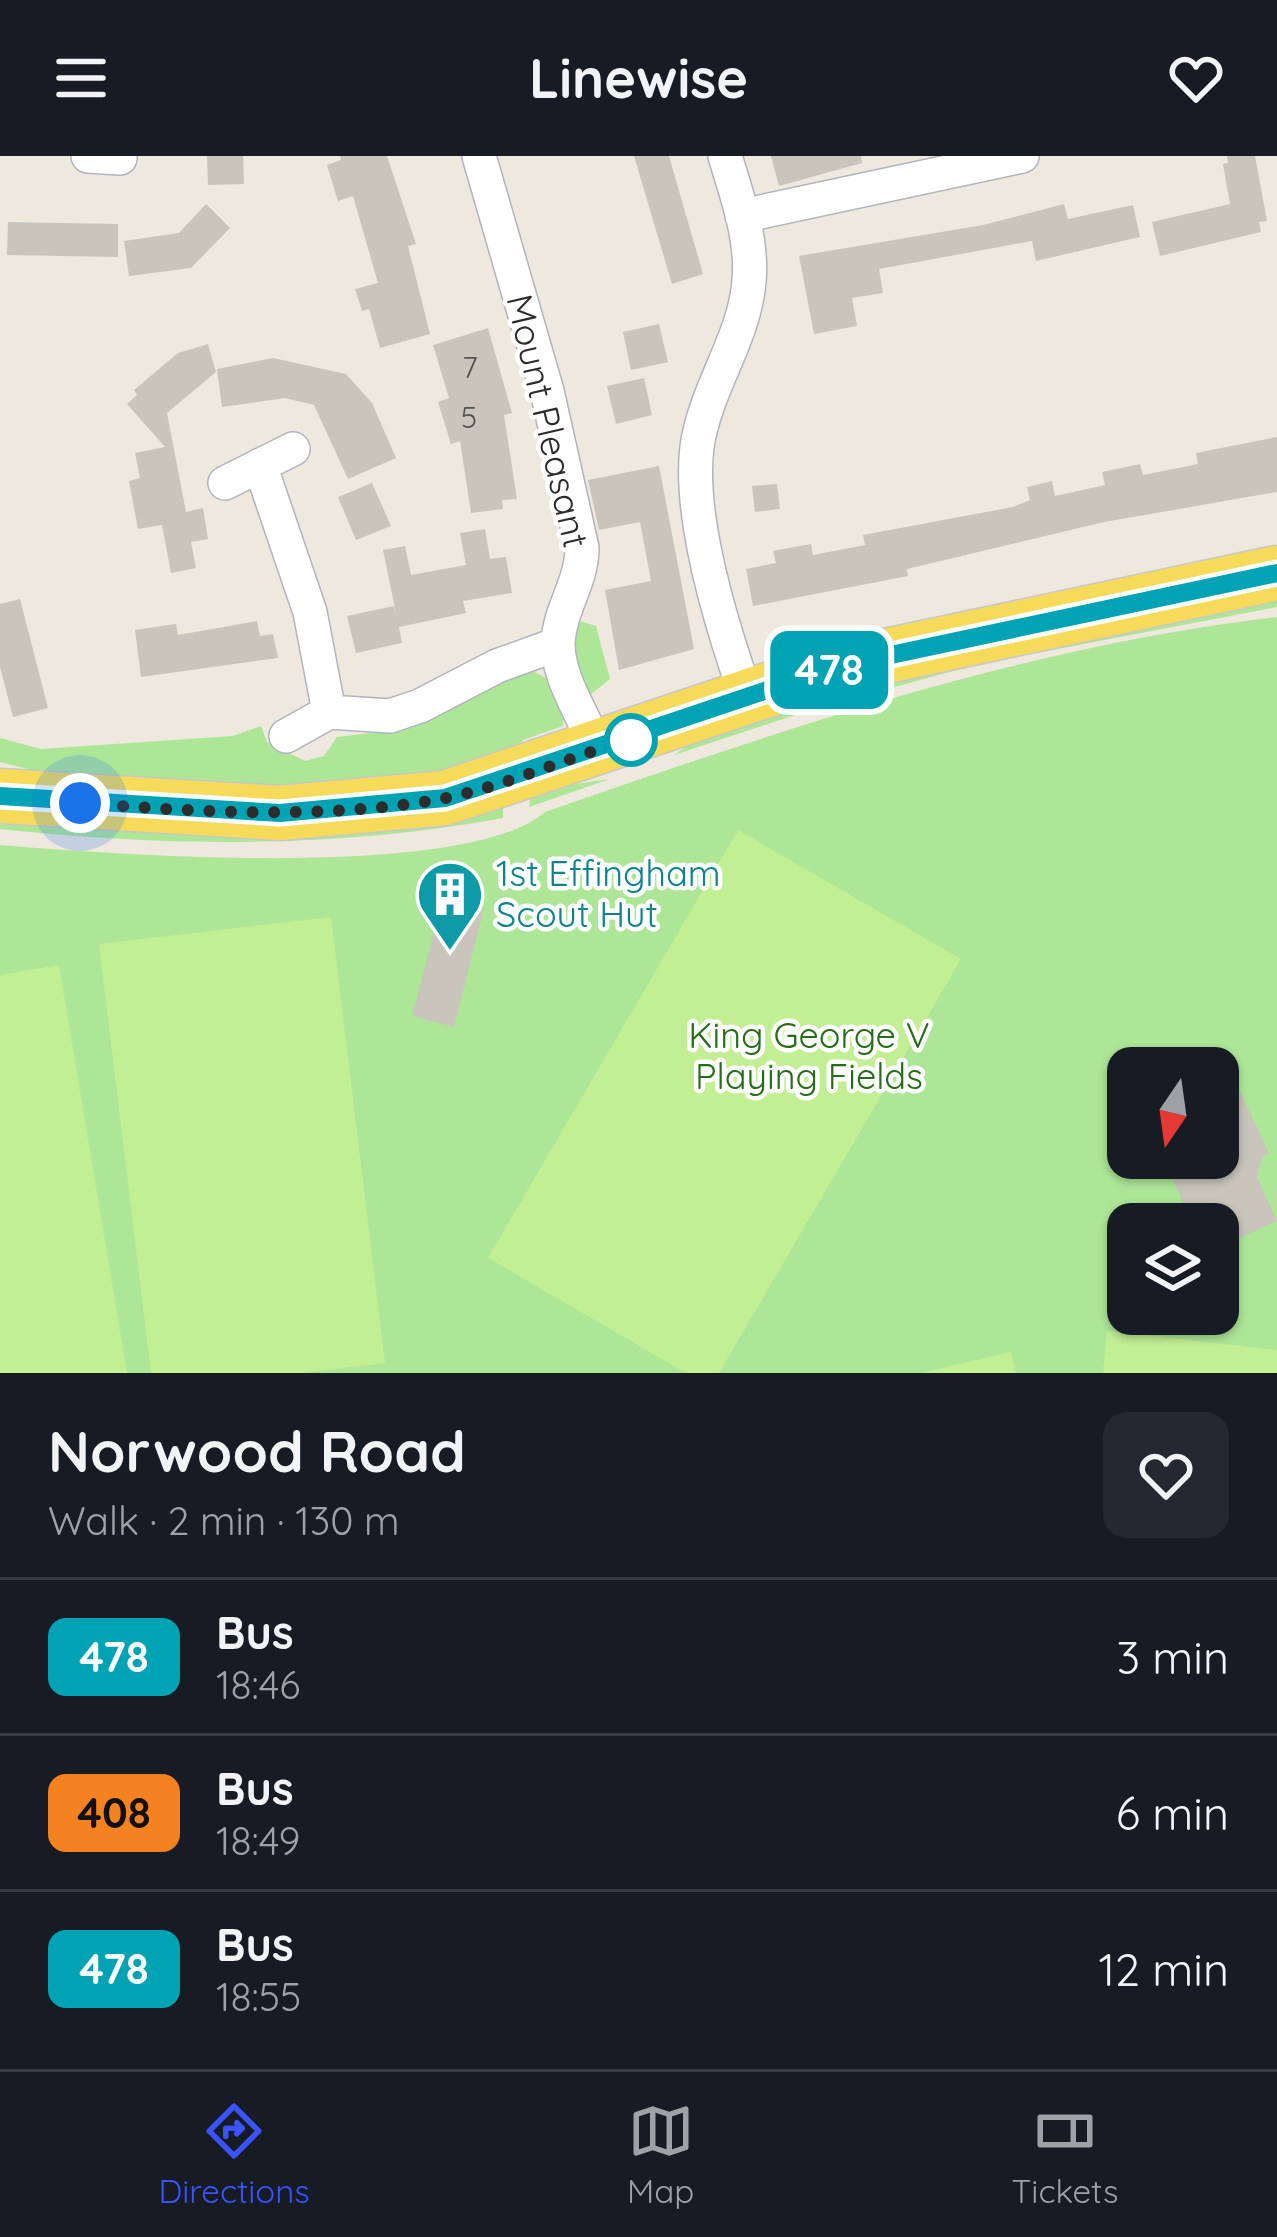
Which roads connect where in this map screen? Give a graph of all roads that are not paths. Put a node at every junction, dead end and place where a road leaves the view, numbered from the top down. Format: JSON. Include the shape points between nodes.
{"nodes":[{"id":1,"x":478,"y":156,"type":"edge"},
{"id":2,"x":725,"y":156,"type":"edge"},
{"id":3,"x":1022,"y":156,"type":"edge"},
{"id":4,"x":742,"y":216,"type":"junction"},
{"id":5,"x":293,"y":448,"type":"dead end"},
{"id":6,"x":260,"y":465,"type":"junction"},
{"id":7,"x":225,"y":483,"type":"dead end"},
{"id":8,"x":1277,"y":573,"type":"edge"},
{"id":9,"x":558,"y":644,"type":"junction"},
{"id":10,"x":747,"y":698,"type":"junction"},
{"id":11,"x":329,"y":712,"type":"junction"},
{"id":12,"x":286,"y":736,"type":"dead end"},
{"id":13,"x":597,"y":751,"type":"junction"},
{"id":14,"x":0,"y":796,"type":"edge"}],
"edges":[{"from":1,"to":9,"type":"street","name":"Mount Pleasant","via":[[548,391],[582,548]]},
{"from":2,"to":4,"type":"street"},
{"from":3,"to":4,"type":"street"},
{"from":4,"to":10,"type":"street","via":[[749,283],[705,403],[696,452],[700,514]]},
{"from":5,"to":6,"type":"street"},
{"from":6,"to":7,"type":"street"},
{"from":6,"to":11,"type":"street","via":[[310,612]]},
{"from":8,"to":10,"type":"main road","via":[[917,646]]},
{"from":9,"to":11,"type":"street","via":[[390,716]]},
{"from":9,"to":13,"type":"street"},
{"from":10,"to":13,"type":"main road"},
{"from":11,"to":12,"type":"street"},
{"from":13,"to":14,"type":"main road","via":[[445,798],[363,809],[280,813]]}]}
